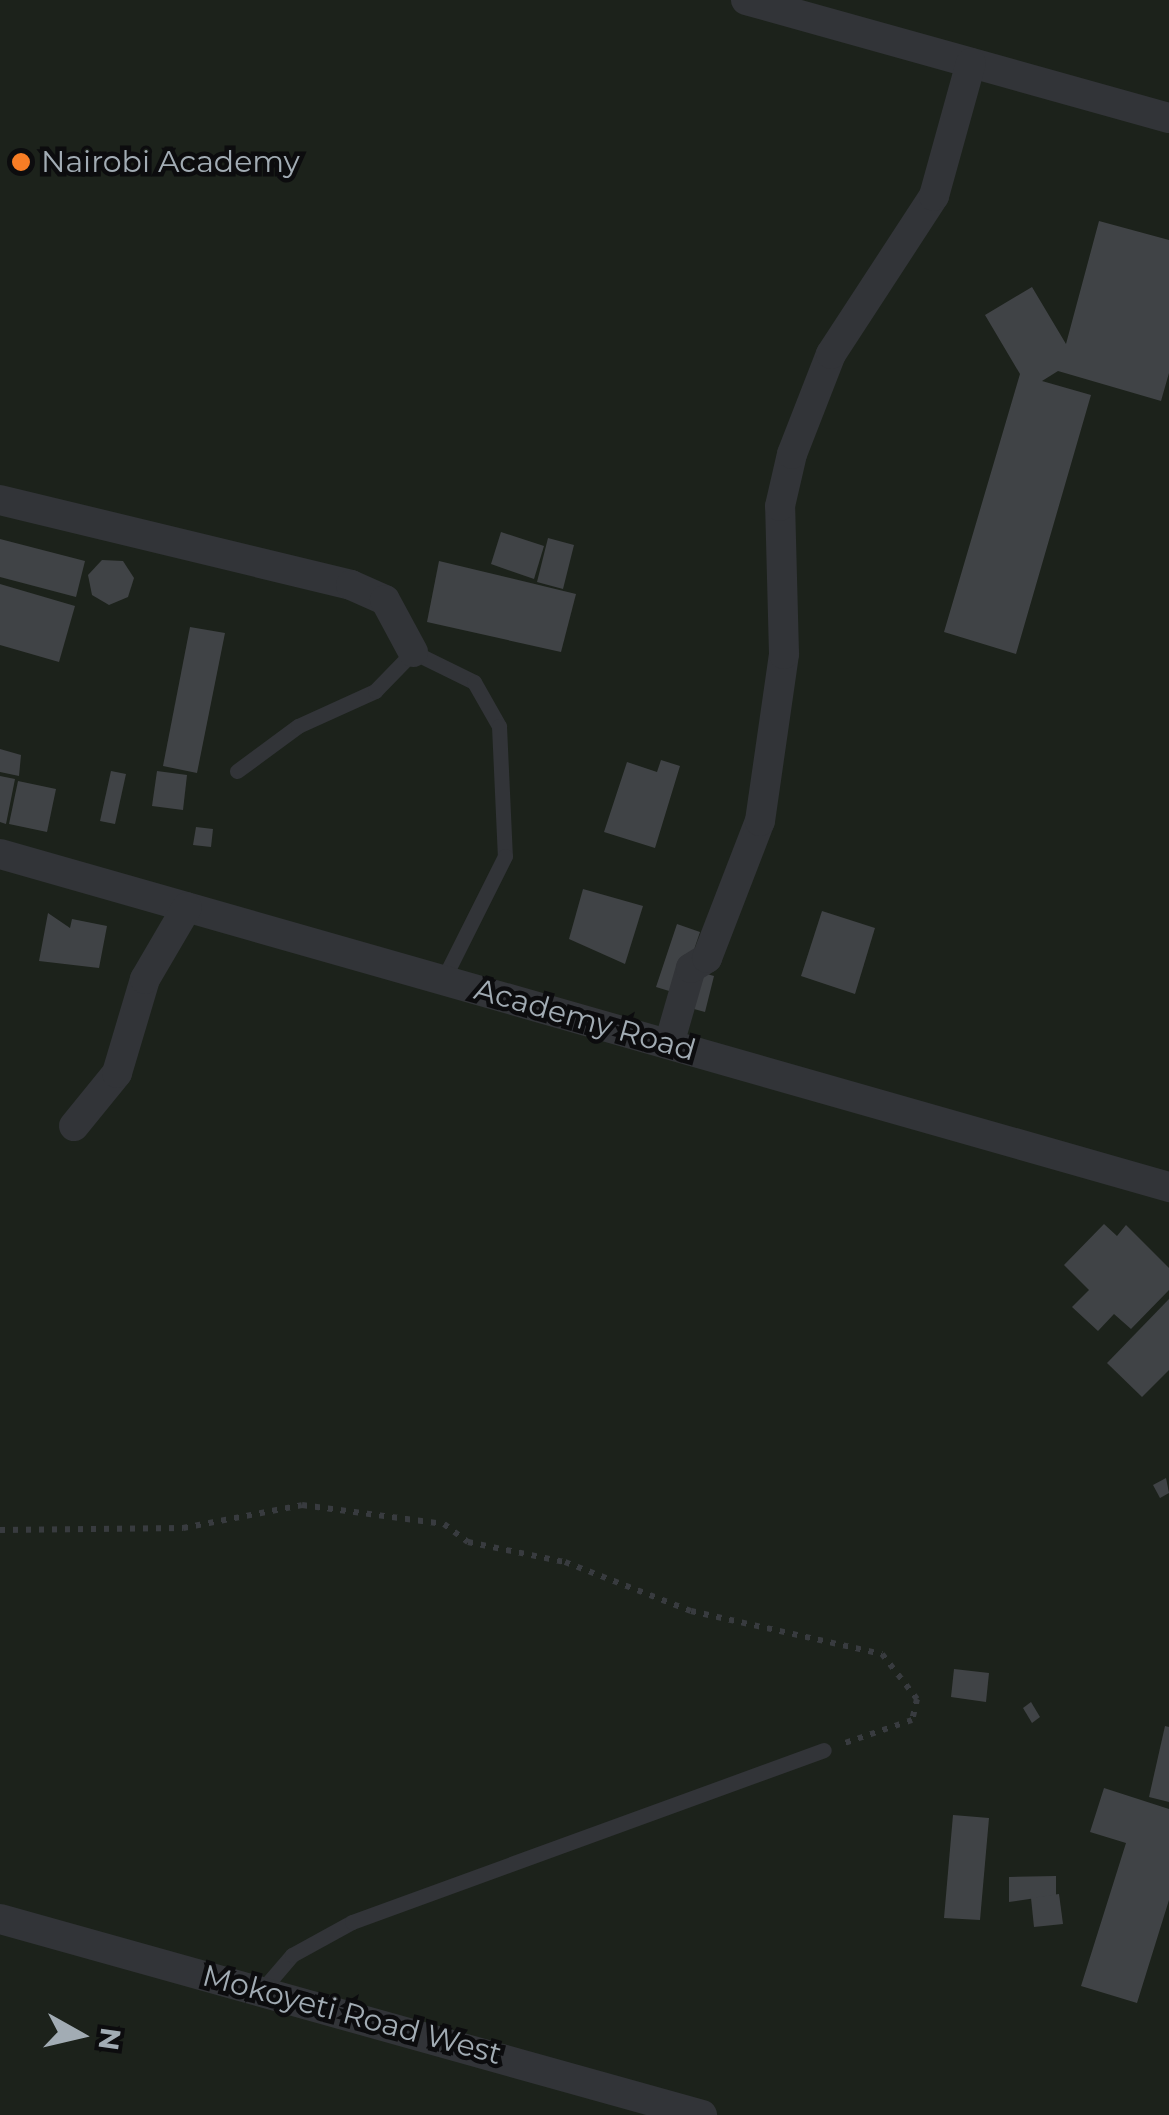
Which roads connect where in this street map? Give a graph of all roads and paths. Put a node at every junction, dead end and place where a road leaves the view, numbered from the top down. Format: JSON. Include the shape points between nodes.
{"nodes":[{"id":1,"x":746,"y":0,"type":"edge"},
{"id":2,"x":971,"y":63,"type":"junction"},
{"id":3,"x":1169,"y":118,"type":"edge"},
{"id":4,"x":0,"y":500,"type":"edge"},
{"id":5,"x":413,"y":652,"type":"junction"},
{"id":6,"x":236,"y":770,"type":"dead end"},
{"id":7,"x":0,"y":854,"type":"edge"},
{"id":8,"x":187,"y":907,"type":"junction"},
{"id":9,"x":443,"y":980,"type":"junction"},
{"id":10,"x":669,"y":1044,"type":"junction"},
{"id":11,"x":74,"y":1126,"type":"dead end"},
{"id":12,"x":1169,"y":1187,"type":"edge"},
{"id":13,"x":0,"y":1530,"type":"edge"},
{"id":14,"x":824,"y":1750,"type":"joint"},
{"id":15,"x":0,"y":1919,"type":"edge"},
{"id":16,"x":262,"y":1990,"type":"junction"},
{"id":17,"x":702,"y":2115,"type":"edge"}],
"edges":[{"from":1,"to":2,"type":"street"},
{"from":2,"to":3,"type":"street"},
{"from":2,"to":10,"type":"street","via":[[934,196],[831,354],[792,454],[779,524],[784,654],[760,821],[707,958],[690,968]]},
{"from":4,"to":5,"type":"street","via":[[352,586],[385,600]]},
{"from":5,"to":6,"type":"lane","via":[[375,691],[298,726]]},
{"from":5,"to":9,"type":"lane","via":[[474,682],[499,726],[509,786],[505,856]]},
{"from":7,"to":8,"type":"street","name":"Academy Road"},
{"from":8,"to":9,"type":"street","name":"Academy Road"},
{"from":8,"to":11,"type":"street","via":[[145,979],[117,1073]]},
{"from":9,"to":10,"type":"street","name":"Academy Road"},
{"from":10,"to":12,"type":"street","name":"Academy Road"},
{"from":13,"to":14,"type":"path","via":[[184,1528],[302,1505],[444,1524],[468,1542],[565,1562],[691,1611],[882,1654],[918,1699],[912,1720]]},
{"from":14,"to":16,"type":"lane","via":[[352,1922],[292,1955]]},
{"from":15,"to":16,"type":"street","name":"Mokoyeti Road West"},
{"from":16,"to":17,"type":"street","name":"Mokoyeti Road West"}]}
